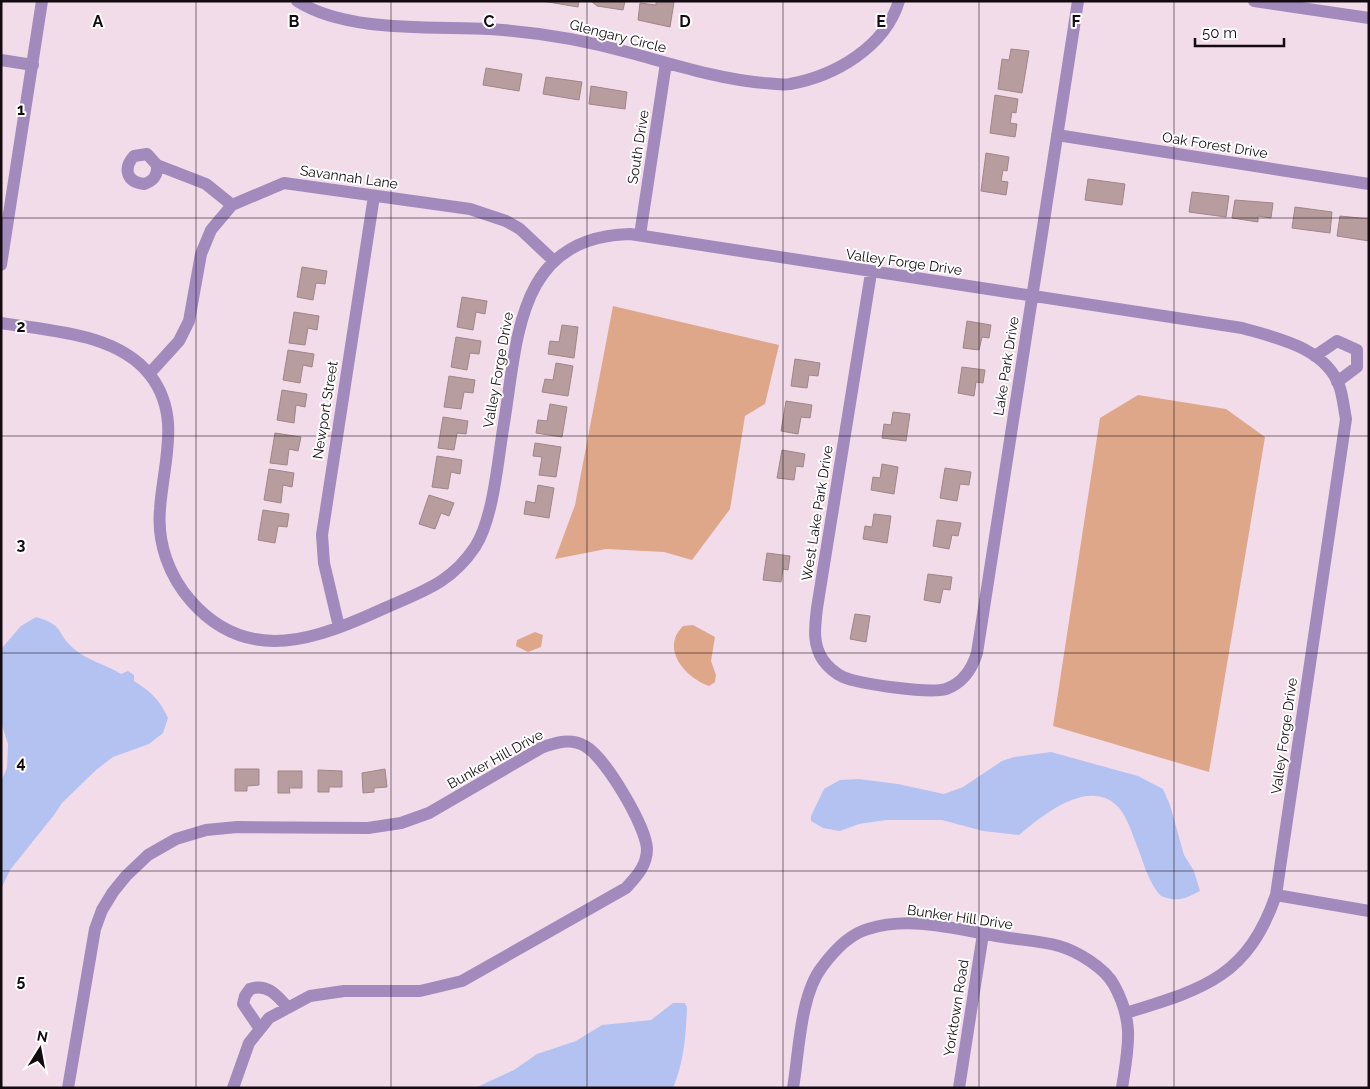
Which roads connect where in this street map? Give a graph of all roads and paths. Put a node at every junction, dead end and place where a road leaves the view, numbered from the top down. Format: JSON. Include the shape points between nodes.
{"nodes":[{"id":1,"x":42,"y":1,"type":"edge"},
{"id":2,"x":297,"y":1,"type":"edge"},
{"id":3,"x":899,"y":1,"type":"edge"},
{"id":4,"x":1078,"y":1,"type":"edge"},
{"id":5,"x":1254,"y":1,"type":"edge"},
{"id":6,"x":1369,"y":18,"type":"edge"},
{"id":7,"x":1,"y":60,"type":"edge"},
{"id":8,"x":666,"y":63,"type":"junction"},
{"id":9,"x":33,"y":65,"type":"junction"},
{"id":10,"x":1057,"y":135,"type":"junction"},
{"id":11,"x":157,"y":165,"type":"dead end"},
{"id":12,"x":1369,"y":184,"type":"edge"},
{"id":13,"x":374,"y":196,"type":"junction"},
{"id":14,"x":232,"y":205,"type":"junction"},
{"id":15,"x":640,"y":236,"type":"junction"},
{"id":16,"x":553,"y":260,"type":"junction"},
{"id":17,"x":1,"y":265,"type":"edge"},
{"id":18,"x":870,"y":272,"type":"junction"},
{"id":19,"x":1032,"y":296,"type":"junction"},
{"id":20,"x":1,"y":323,"type":"edge"},
{"id":21,"x":1314,"y":356,"type":"junction"},
{"id":22,"x":149,"y":374,"type":"junction"},
{"id":23,"x":1337,"y":382,"type":"junction"},
{"id":24,"x":339,"y":628,"type":"junction"},
{"id":25,"x":913,"y":689,"type":"joint"},
{"id":26,"x":1276,"y":895,"type":"junction"},
{"id":27,"x":1369,"y":911,"type":"edge"},
{"id":28,"x":983,"y":934,"type":"junction"},
{"id":29,"x":288,"y":1008,"type":"junction"},
{"id":30,"x":1126,"y":1013,"type":"junction"},
{"id":31,"x":260,"y":1030,"type":"junction"},
{"id":32,"x":68,"y":1088,"type":"edge"},
{"id":33,"x":234,"y":1088,"type":"edge"},
{"id":34,"x":793,"y":1088,"type":"edge"},
{"id":35,"x":959,"y":1088,"type":"edge"},
{"id":36,"x":1122,"y":1088,"type":"edge"}],
"edges":[{"from":1,"to":9,"type":"street"},
{"from":2,"to":8,"type":"street","name":"Glengary Circle","via":[[322,14],[370,23],[543,34]]},
{"from":3,"to":8,"type":"street","name":"Glengary Circle","via":[[886,30],[840,69],[788,85],[746,81]]},
{"from":4,"to":10,"type":"street","name":"Lake Park Drive"},
{"from":5,"to":6,"type":"street"},
{"from":7,"to":9,"type":"street"},
{"from":8,"to":15,"type":"street","name":"South Drive"},
{"from":9,"to":17,"type":"street"},
{"from":10,"to":12,"type":"street","name":"Oak Forest Drive"},
{"from":10,"to":19,"type":"street","name":"Lake Park Drive"},
{"from":11,"to":14,"type":"street","via":[[206,184]]},
{"from":13,"to":14,"type":"street","name":"Savannah Lane","via":[[284,183]]},
{"from":13,"to":16,"type":"street","name":"Savannah Lane","via":[[470,208],[506,221]]},
{"from":13,"to":24,"type":"street","name":"Newport Street","via":[[322,535],[324,563]]},
{"from":14,"to":22,"type":"street","name":"Savannah Lane","via":[[211,230],[201,254],[189,321],[179,341]]},
{"from":15,"to":16,"type":"street","name":"Valley Forge Drive","via":[[617,234],[597,237],[576,244]]},
{"from":15,"to":18,"type":"street","name":"Valley Forge Drive"},
{"from":16,"to":24,"type":"street","name":"Valley Forge Drive","via":[[535,285],[521,317],[491,502],[477,545],[454,573],[429,588]]},
{"from":18,"to":19,"type":"street","name":"Valley Forge Drive"},
{"from":18,"to":25,"type":"street","name":"West Lake Park Drive","via":[[817,608],[815,641],[822,658],[842,676]]},
{"from":19,"to":21,"type":"street","name":"Valley Forge Drive","via":[[1242,328],[1291,342]]},
{"from":19,"to":25,"type":"street","name":"Lake Park Drive","via":[[977,653],[970,671],[955,684],[937,690]]},
{"from":20,"to":22,"type":"street","name":"Valley Forge Drive","via":[[109,344]]},
{"from":21,"to":23,"type":"street","name":"Valley Forge Drive","via":[[1329,369]]},
{"from":21,"to":23,"type":"street","via":[[1337,341],[1357,350],[1357,367]]},
{"from":22,"to":24,"type":"street","name":"Valley Forge Drive","via":[[164,402],[169,428],[160,508],[161,539],[167,563],[184,592],[216,622],[255,639],[296,641]]},
{"from":23,"to":26,"type":"street","name":"Valley Forge Drive","via":[[1346,419]]},
{"from":26,"to":27,"type":"street"},
{"from":26,"to":30,"type":"street","name":"Valley Forge Drive","via":[[1267,920],[1250,949],[1220,977],[1192,992]]},
{"from":28,"to":30,"type":"street","name":"Bunker Hill Drive","via":[[1060,946],[1087,958],[1113,983]]},
{"from":28,"to":34,"type":"street","name":"Bunker Hill Drive","via":[[914,923],[884,924],[849,938],[821,968],[810,990]]},
{"from":28,"to":35,"type":"street","name":"Yorktown Road"},
{"from":29,"to":31,"type":"street","name":"Bunker Hill Drive","via":[[269,1018]]},
{"from":29,"to":31,"type":"street","via":[[276,994],[264,987],[250,988],[243,1004]]},
{"from":29,"to":32,"type":"street","name":"Bunker Hill Drive","via":[[310,996],[344,991],[420,991],[462,981],[626,888],[642,870],[646,839],[608,768],[585,746],[559,742],[541,748],[429,813],[401,823],[368,828],[220,828],[190,834],[161,847],[126,876],[102,910],[90,951]]},
{"from":30,"to":36,"type":"street","name":"Bunker Hill Drive","via":[[1130,1033]]},
{"from":31,"to":33,"type":"street","name":"Bunker Hill Drive","via":[[249,1043]]}]}
